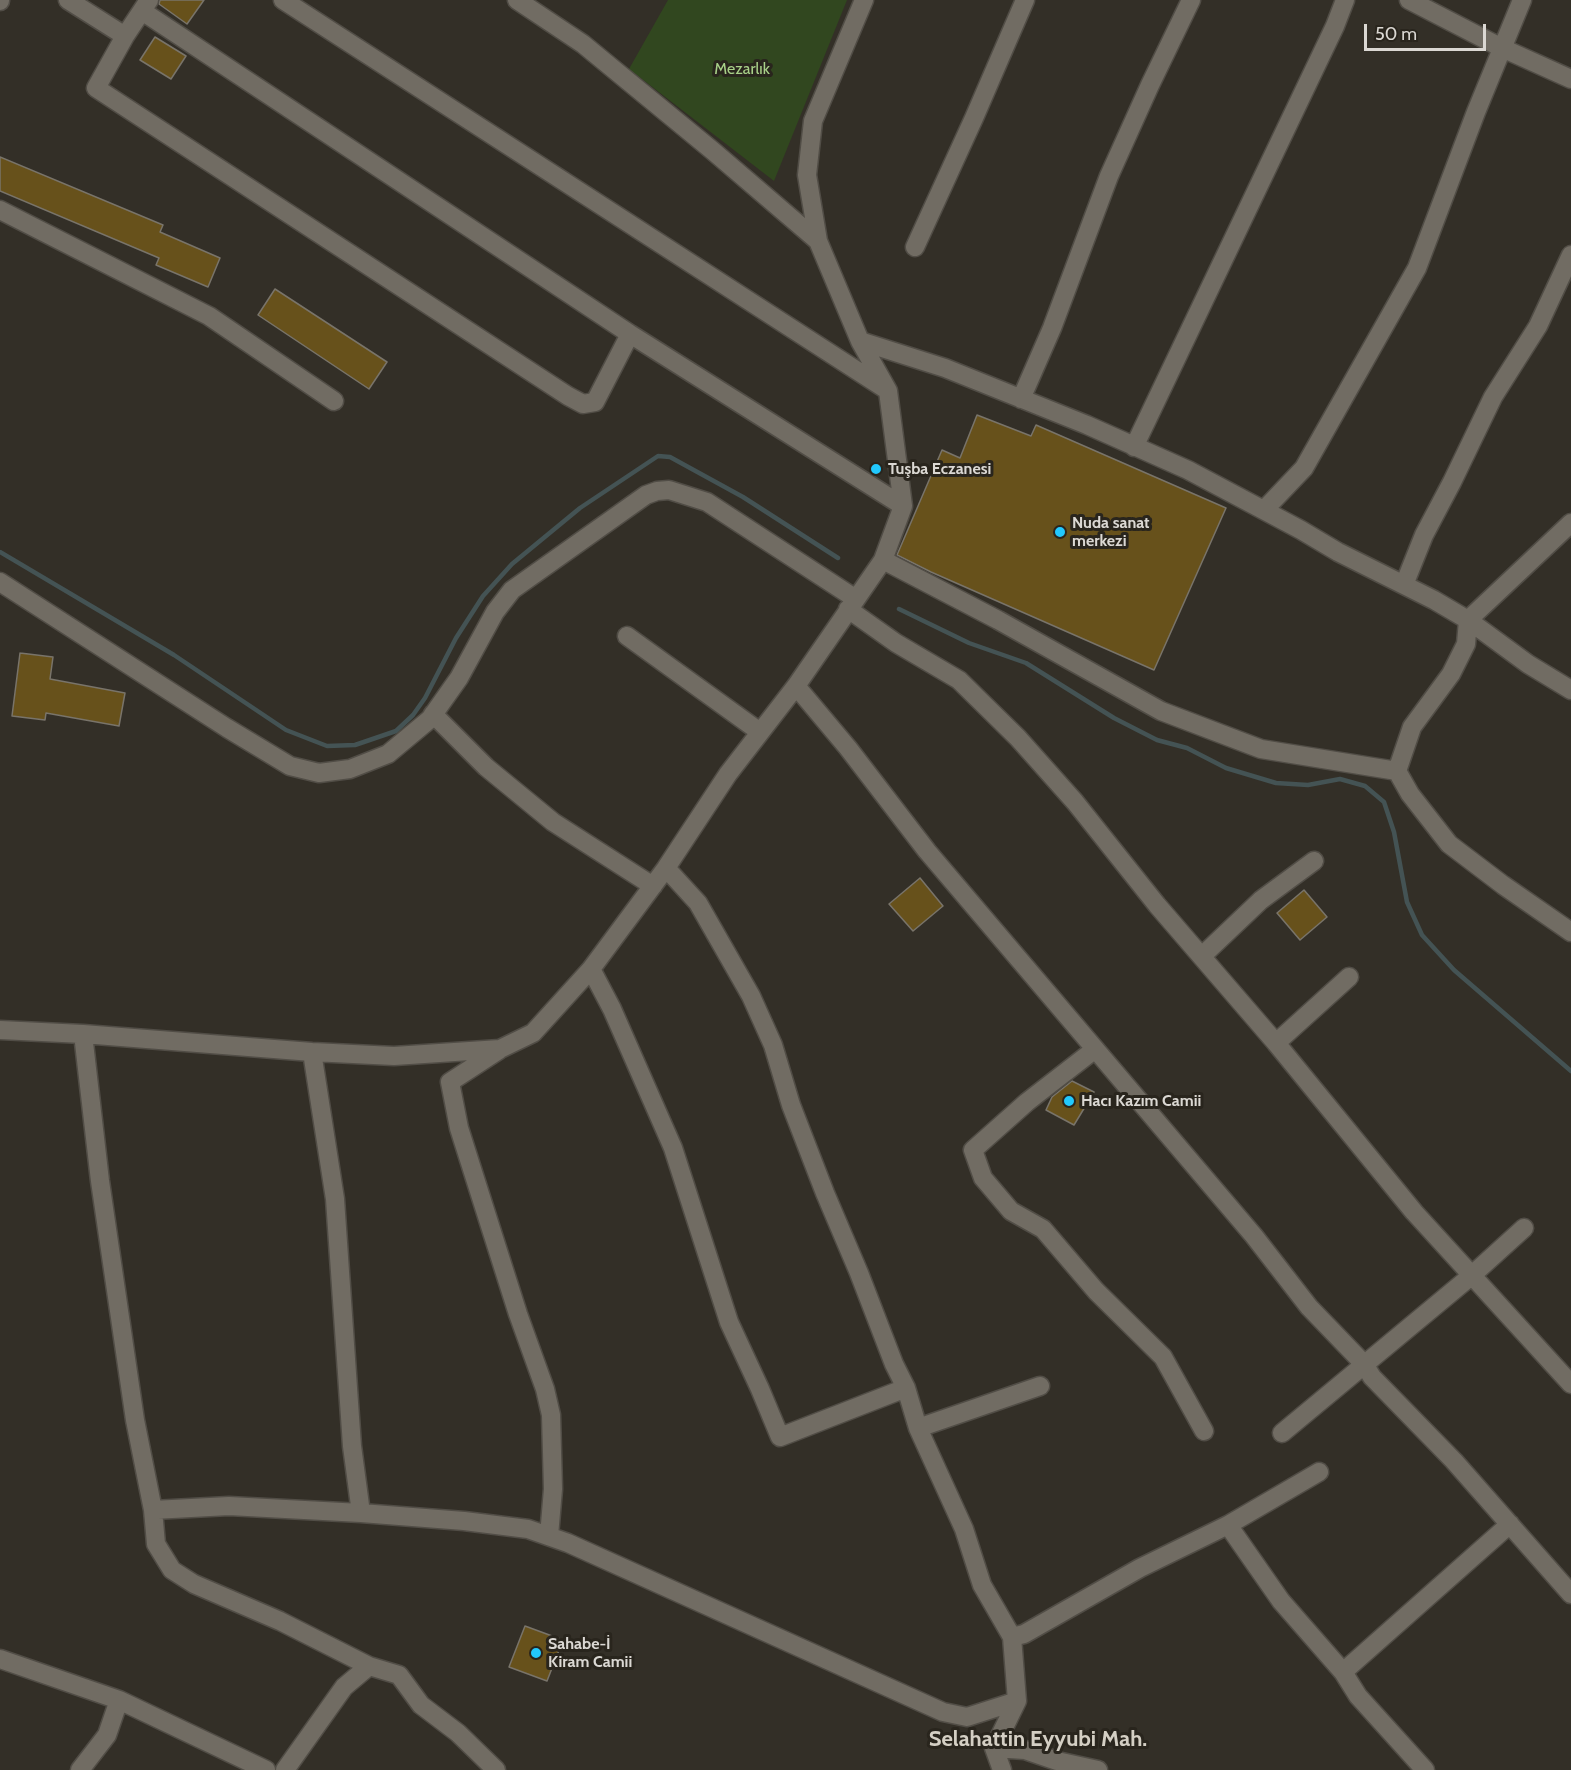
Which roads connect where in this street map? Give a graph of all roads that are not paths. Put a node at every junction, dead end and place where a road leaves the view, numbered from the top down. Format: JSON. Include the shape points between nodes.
{"nodes":[{"id":1,"x":68,"y":0,"type":"edge"},
{"id":2,"x":283,"y":0,"type":"edge"},
{"id":3,"x":517,"y":0,"type":"edge"},
{"id":4,"x":864,"y":0,"type":"edge"},
{"id":5,"x":1025,"y":0,"type":"edge"},
{"id":6,"x":1191,"y":0,"type":"edge"},
{"id":7,"x":1345,"y":0,"type":"edge"},
{"id":8,"x":1409,"y":0,"type":"edge"},
{"id":9,"x":1522,"y":0,"type":"edge"},
{"id":10,"x":146,"y":5,"type":"edge"},
{"id":11,"x":125,"y":36,"type":"junction"},
{"id":12,"x":1502,"y":48,"type":"junction"},
{"id":13,"x":1571,"y":80,"type":"edge"},
{"id":14,"x":0,"y":210,"type":"edge"},
{"id":15,"x":818,"y":241,"type":"junction"},
{"id":16,"x":915,"y":247,"type":"dead end"},
{"id":17,"x":1571,"y":255,"type":"edge"},
{"id":18,"x":630,"y":334,"type":"junction"},
{"id":19,"x":860,"y":341,"type":"junction"},
{"id":20,"x":888,"y":391,"type":"junction"},
{"id":21,"x":1021,"y":399,"type":"junction"},
{"id":22,"x":334,"y":401,"type":"dead end"},
{"id":23,"x":1134,"y":447,"type":"junction"},
{"id":24,"x":903,"y":506,"type":"junction"},
{"id":25,"x":1264,"y":510,"type":"junction"},
{"id":26,"x":1571,"y":523,"type":"edge"},
{"id":27,"x":883,"y":560,"type":"junction"},
{"id":28,"x":0,"y":582,"type":"edge"},
{"id":29,"x":1404,"y":585,"type":"junction"},
{"id":30,"x":852,"y":604,"type":"junction"},
{"id":31,"x":1468,"y":620,"type":"junction"},
{"id":32,"x":627,"y":636,"type":"dead end"},
{"id":33,"x":796,"y":686,"type":"junction"},
{"id":34,"x":1571,"y":690,"type":"edge"},
{"id":35,"x":433,"y":714,"type":"junction"},
{"id":36,"x":760,"y":732,"type":"junction"},
{"id":37,"x":1397,"y":771,"type":"junction"},
{"id":38,"x":1314,"y":861,"type":"dead end"},
{"id":39,"x":666,"y":868,"type":"junction"},
{"id":40,"x":653,"y":886,"type":"junction"},
{"id":41,"x":1571,"y":932,"type":"edge"},
{"id":42,"x":1202,"y":956,"type":"junction"},
{"id":43,"x":591,"y":969,"type":"junction"},
{"id":44,"x":1349,"y":977,"type":"dead end"},
{"id":45,"x":0,"y":1030,"type":"edge"},
{"id":46,"x":83,"y":1034,"type":"junction"},
{"id":47,"x":1276,"y":1043,"type":"junction"},
{"id":48,"x":500,"y":1049,"type":"junction"},
{"id":49,"x":1094,"y":1050,"type":"junction"},
{"id":50,"x":312,"y":1052,"type":"junction"},
{"id":51,"x":1524,"y":1228,"type":"dead end"},
{"id":52,"x":1471,"y":1276,"type":"junction"},
{"id":53,"x":1364,"y":1365,"type":"junction"},
{"id":54,"x":1571,"y":1384,"type":"edge"},
{"id":55,"x":1040,"y":1386,"type":"dead end"},
{"id":56,"x":906,"y":1388,"type":"junction"},
{"id":57,"x":918,"y":1428,"type":"junction"},
{"id":58,"x":1204,"y":1431,"type":"dead end"},
{"id":59,"x":1282,"y":1433,"type":"dead end"},
{"id":60,"x":1319,"y":1472,"type":"dead end"},
{"id":61,"x":153,"y":1510,"type":"junction"},
{"id":62,"x":361,"y":1513,"type":"junction"},
{"id":63,"x":1510,"y":1524,"type":"junction"},
{"id":64,"x":1228,"y":1525,"type":"junction"},
{"id":65,"x":549,"y":1536,"type":"junction"},
{"id":66,"x":1571,"y":1594,"type":"edge"},
{"id":67,"x":1011,"y":1637,"type":"junction"},
{"id":68,"x":0,"y":1659,"type":"edge"},
{"id":69,"x":369,"y":1666,"type":"junction"},
{"id":70,"x":1343,"y":1672,"type":"junction"},
{"id":71,"x":119,"y":1700,"type":"junction"},
{"id":72,"x":1017,"y":1701,"type":"junction"},
{"id":73,"x":994,"y":1748,"type":"junction"},
{"id":74,"x":80,"y":1770,"type":"edge"},
{"id":75,"x":266,"y":1770,"type":"edge"},
{"id":76,"x":285,"y":1770,"type":"edge"},
{"id":77,"x":496,"y":1770,"type":"edge"},
{"id":78,"x":1002,"y":1770,"type":"edge"},
{"id":79,"x":1098,"y":1770,"type":"edge"},
{"id":80,"x":1425,"y":1770,"type":"edge"}],
"edges":[{"from":1,"to":11,"type":"street"},
{"from":2,"to":20,"type":"street"},
{"from":3,"to":15,"type":"street","via":[[591,51]]},
{"from":4,"to":15,"type":"street","via":[[813,121],[807,175]]},
{"from":5,"to":16,"type":"street"},
{"from":6,"to":21,"type":"street","via":[[1109,176]]},
{"from":7,"to":23,"type":"street"},
{"from":8,"to":12,"type":"street"},
{"from":9,"to":12,"type":"street"},
{"from":10,"to":11,"type":"street"},
{"from":10,"to":18,"type":"street"},
{"from":11,"to":18,"type":"street","via":[[96,88],[568,396],[583,404],[595,402]]},
{"from":12,"to":13,"type":"street"},
{"from":12,"to":25,"type":"street","via":[[1417,268],[1304,468]]},
{"from":14,"to":22,"type":"street","via":[[209,316]]},
{"from":15,"to":19,"type":"street"},
{"from":17,"to":29,"type":"street","via":[[1538,326],[1493,398],[1424,535]]},
{"from":18,"to":24,"type":"street"},
{"from":19,"to":20,"type":"street"},
{"from":19,"to":21,"type":"street","via":[[945,368]]},
{"from":20,"to":24,"type":"street"},
{"from":21,"to":23,"type":"street"},
{"from":23,"to":25,"type":"street"},
{"from":24,"to":27,"type":"street"},
{"from":25,"to":29,"type":"street"},
{"from":26,"to":31,"type":"street"},
{"from":27,"to":30,"type":"street"},
{"from":27,"to":37,"type":"street","via":[[1161,711],[1261,749]]},
{"from":28,"to":35,"type":"street","via":[[290,766],[319,772],[350,769],[388,754]]},
{"from":29,"to":31,"type":"street"},
{"from":30,"to":33,"type":"street"},
{"from":30,"to":35,"type":"street","via":[[706,502],[669,490],[657,491],[512,590]]},
{"from":30,"to":42,"type":"street","via":[[896,643],[959,680],[1018,738],[1076,802]]},
{"from":31,"to":34,"type":"street"},
{"from":31,"to":37,"type":"street","via":[[1466,644],[1451,674],[1412,727]]},
{"from":32,"to":36,"type":"street"},
{"from":33,"to":36,"type":"street"},
{"from":33,"to":49,"type":"street","via":[[927,851]]},
{"from":35,"to":40,"type":"street","via":[[486,767],[553,822]]},
{"from":36,"to":39,"type":"street"},
{"from":37,"to":41,"type":"street","via":[[1449,844]]},
{"from":38,"to":42,"type":"street","via":[[1261,900]]},
{"from":39,"to":40,"type":"street"},
{"from":39,"to":56,"type":"street","via":[[698,903],[751,996],[773,1045],[825,1193]]},
{"from":40,"to":43,"type":"street"},
{"from":42,"to":47,"type":"street"},
{"from":43,"to":48,"type":"street","via":[[533,1033]]},
{"from":43,"to":56,"type":"street","via":[[673,1148],[729,1322],[780,1437]]},
{"from":44,"to":47,"type":"street"},
{"from":45,"to":46,"type":"street"},
{"from":46,"to":50,"type":"street"},
{"from":46,"to":61,"type":"street","via":[[135,1420]]},
{"from":47,"to":52,"type":"street"},
{"from":48,"to":50,"type":"street","via":[[394,1056]]},
{"from":48,"to":65,"type":"street","via":[[450,1082],[459,1128],[551,1415],[553,1489]]},
{"from":49,"to":53,"type":"street","via":[[1254,1236],[1309,1308]]},
{"from":49,"to":58,"type":"street","via":[[973,1150],[983,1178],[1011,1211],[1043,1229],[1096,1291],[1163,1357]]},
{"from":50,"to":62,"type":"street","via":[[335,1199],[352,1446]]},
{"from":51,"to":52,"type":"street"},
{"from":52,"to":53,"type":"street"},
{"from":52,"to":54,"type":"street"},
{"from":53,"to":59,"type":"street"},
{"from":53,"to":63,"type":"street"},
{"from":55,"to":57,"type":"street"},
{"from":56,"to":57,"type":"street"},
{"from":57,"to":67,"type":"street","via":[[964,1529],[982,1585]]},
{"from":60,"to":64,"type":"street"},
{"from":61,"to":62,"type":"street","via":[[229,1506]]},
{"from":61,"to":69,"type":"street","via":[[156,1544],[172,1570]]},
{"from":62,"to":65,"type":"street","via":[[496,1525]]},
{"from":63,"to":66,"type":"street"},
{"from":63,"to":70,"type":"street"},
{"from":64,"to":67,"type":"street","via":[[1140,1568],[1024,1634]]},
{"from":64,"to":70,"type":"street","via":[[1281,1601]]},
{"from":65,"to":72,"type":"street","via":[[943,1713],[967,1717]]},
{"from":67,"to":72,"type":"street"},
{"from":68,"to":71,"type":"street"},
{"from":69,"to":76,"type":"street","via":[[344,1687]]},
{"from":69,"to":77,"type":"street","via":[[399,1676],[421,1705],[458,1733]]},
{"from":70,"to":80,"type":"street","via":[[1358,1696]]},
{"from":71,"to":74,"type":"street","via":[[107,1735]]},
{"from":71,"to":75,"type":"street"},
{"from":72,"to":73,"type":"street"},
{"from":73,"to":78,"type":"street"},
{"from":73,"to":79,"type":"street","via":[[1025,1750]]}]}
